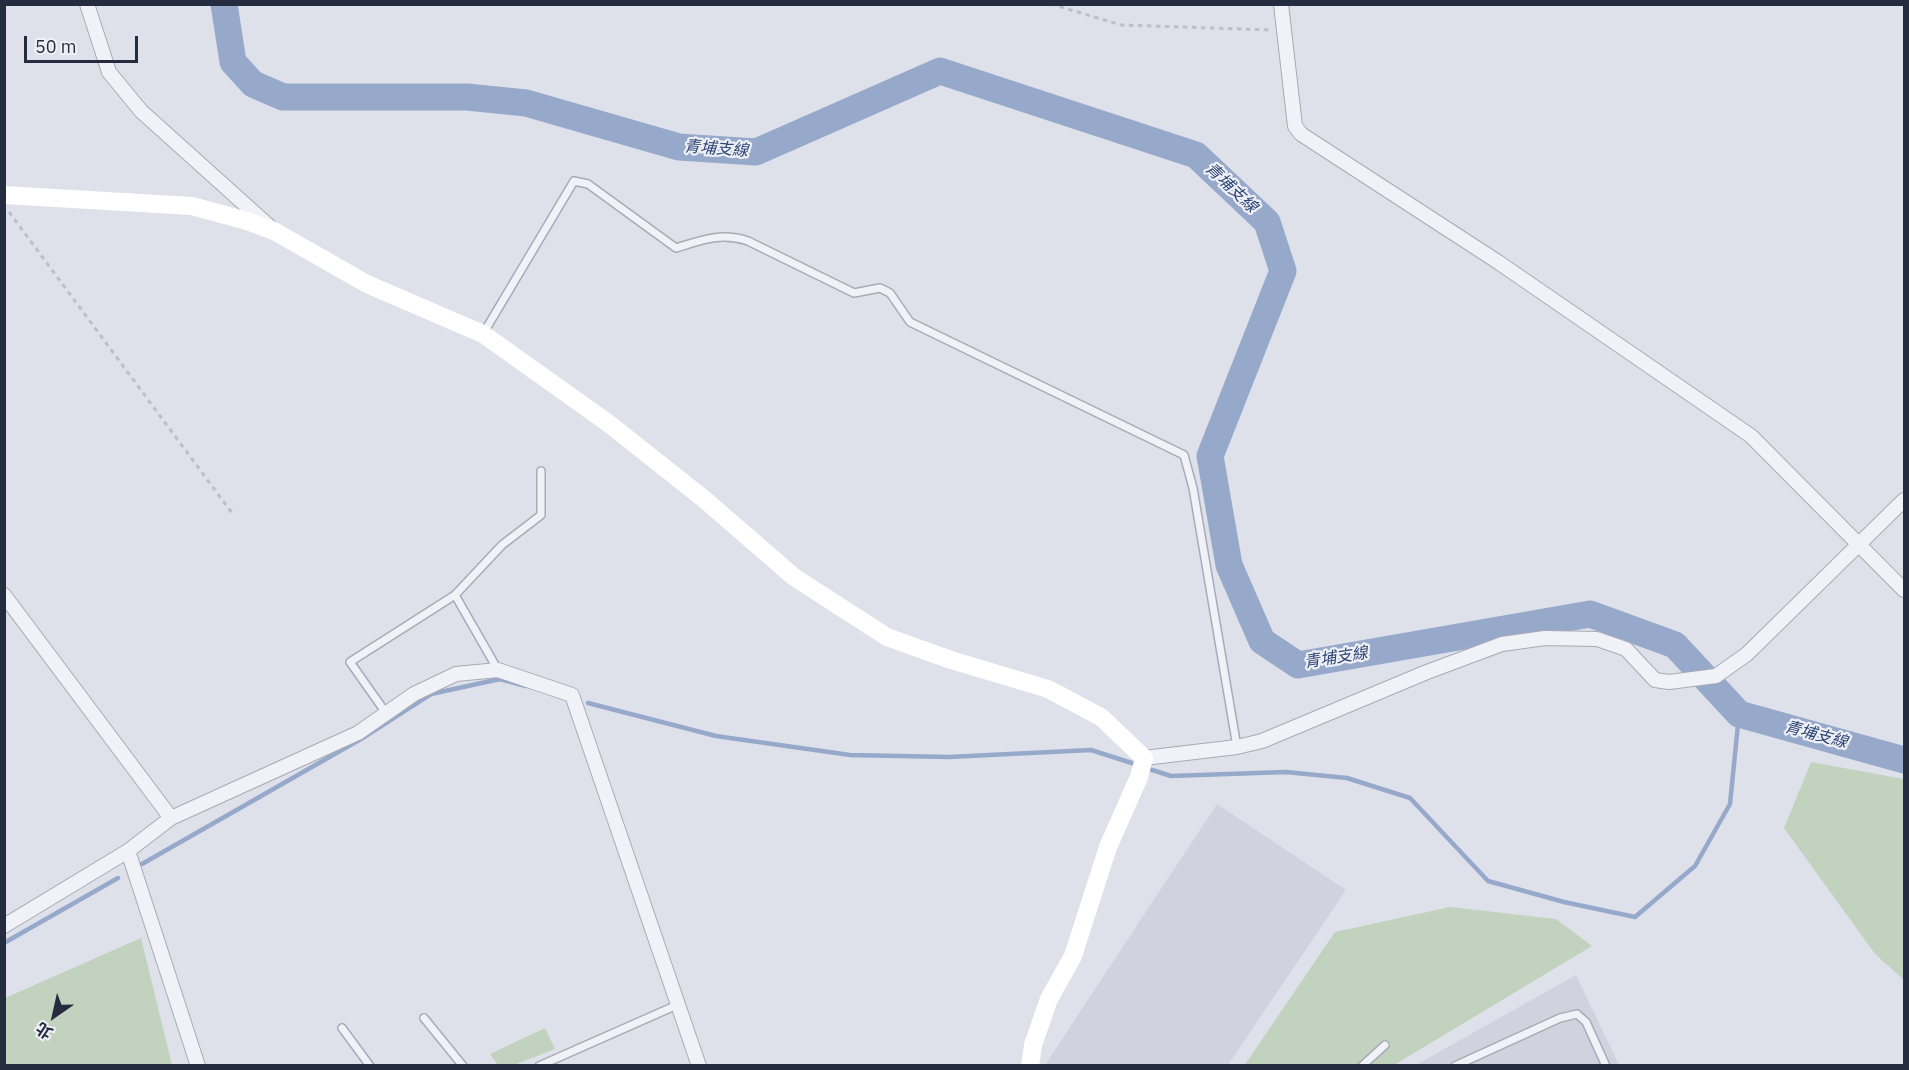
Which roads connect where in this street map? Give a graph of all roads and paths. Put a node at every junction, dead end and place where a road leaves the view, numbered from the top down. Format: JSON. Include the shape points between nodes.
{"nodes":[{"id":1,"x":87,"y":4,"type":"edge"},
{"id":2,"x":1052,"y":4,"type":"edge"},
{"id":3,"x":1281,"y":4,"type":"edge"},
{"id":4,"x":1285,"y":30,"type":"junction"},
{"id":5,"x":4,"y":195,"type":"edge"},
{"id":6,"x":4,"y":205,"type":"edge"},
{"id":7,"x":274,"y":231,"type":"junction"},
{"id":8,"x":483,"y":334,"type":"junction"},
{"id":9,"x":541,"y":471,"type":"dead end"},
{"id":10,"x":1905,"y":500,"type":"edge"},
{"id":11,"x":232,"y":513,"type":"dead end"},
{"id":12,"x":1860,"y":544,"type":"junction"},
{"id":13,"x":1905,"y":590,"type":"edge"},
{"id":14,"x":4,"y":595,"type":"edge"},
{"id":15,"x":455,"y":596,"type":"junction"},
{"id":16,"x":498,"y":670,"type":"junction"},
{"id":17,"x":386,"y":713,"type":"junction"},
{"id":18,"x":1237,"y":747,"type":"junction"},
{"id":19,"x":1144,"y":758,"type":"junction"},
{"id":20,"x":171,"y":818,"type":"junction"},
{"id":21,"x":128,"y":850,"type":"junction"},
{"id":22,"x":4,"y":926,"type":"edge"},
{"id":23,"x":677,"y":1005,"type":"junction"},
{"id":24,"x":424,"y":1018,"type":"dead end"},
{"id":25,"x":342,"y":1028,"type":"dead end"},
{"id":26,"x":1385,"y":1046,"type":"dead end"},
{"id":27,"x":198,"y":1065,"type":"edge"},
{"id":28,"x":370,"y":1065,"type":"edge"},
{"id":29,"x":463,"y":1065,"type":"edge"},
{"id":30,"x":539,"y":1065,"type":"edge"},
{"id":31,"x":699,"y":1065,"type":"edge"},
{"id":32,"x":1030,"y":1065,"type":"edge"},
{"id":33,"x":1362,"y":1065,"type":"edge"},
{"id":34,"x":1455,"y":1065,"type":"edge"},
{"id":35,"x":1606,"y":1065,"type":"edge"}],
"edges":[{"from":1,"to":7,"type":"street","via":[[108,72],[141,111]]},
{"from":2,"to":4,"type":"path","via":[[1121,25]]},
{"from":3,"to":4,"type":"street"},
{"from":4,"to":12,"type":"street","via":[[1295,126],[1301,134],[1498,262],[1751,436]]},
{"from":5,"to":7,"type":"street","via":[[192,206]]},
{"from":6,"to":11,"type":"path"},
{"from":7,"to":8,"type":"street","via":[[367,284]]},
{"from":8,"to":18,"type":"lane","via":[[574,181],[588,184],[676,248],[718,236],[733,236],[854,293],[880,288],[890,293],[910,322],[1184,455],[1194,488]]},
{"from":8,"to":19,"type":"street","via":[[608,423],[794,577],[886,637],[1048,689],[1101,717]]},
{"from":9,"to":15,"type":"lane","via":[[541,515],[502,545]]},
{"from":10,"to":12,"type":"street"},
{"from":12,"to":13,"type":"street"},
{"from":12,"to":18,"type":"street","via":[[1747,654],[1714,676],[1671,682],[1655,680],[1626,649],[1597,639],[1545,638],[1502,644],[1262,741]]},
{"from":14,"to":20,"type":"street"},
{"from":15,"to":16,"type":"lane"},
{"from":15,"to":17,"type":"lane","via":[[350,662]]},
{"from":16,"to":17,"type":"street","via":[[456,674]]},
{"from":16,"to":23,"type":"street","via":[[572,695]]},
{"from":17,"to":20,"type":"street","via":[[358,733]]},
{"from":18,"to":19,"type":"street"},
{"from":19,"to":32,"type":"street","via":[[1108,847],[1073,956],[1049,999]]},
{"from":20,"to":21,"type":"street"},
{"from":21,"to":22,"type":"street"},
{"from":21,"to":27,"type":"street"},
{"from":23,"to":30,"type":"lane"},
{"from":23,"to":31,"type":"street"},
{"from":24,"to":29,"type":"lane"},
{"from":25,"to":28,"type":"lane"},
{"from":26,"to":33,"type":"lane"},
{"from":34,"to":35,"type":"lane","via":[[1577,1014],[1586,1022]]}]}
